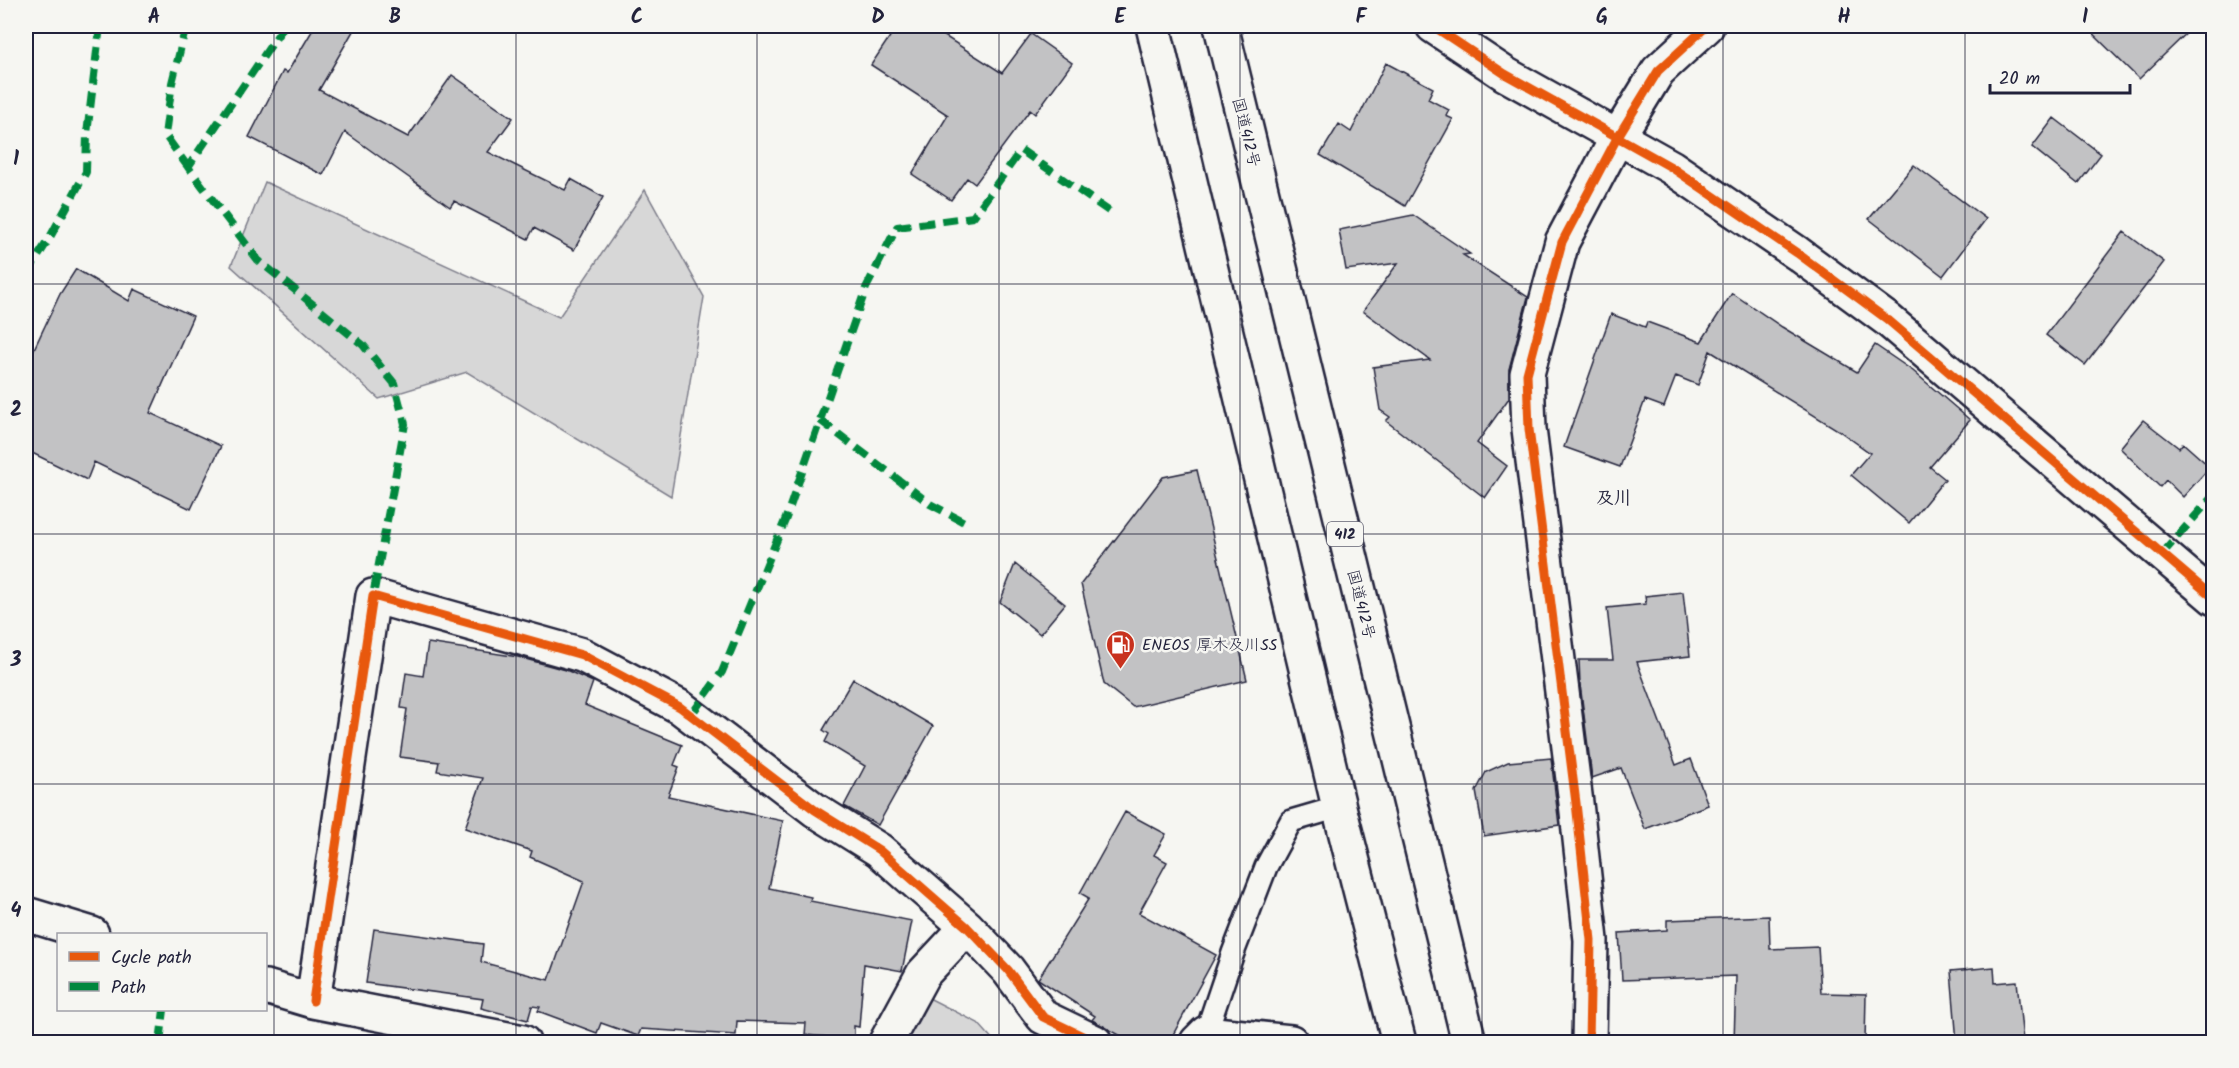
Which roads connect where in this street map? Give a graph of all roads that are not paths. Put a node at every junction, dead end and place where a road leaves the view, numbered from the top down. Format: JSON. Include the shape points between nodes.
{"nodes":[{"id":1,"x":1154,"y":26,"type":"edge"},
{"id":2,"x":1221,"y":26,"type":"edge"},
{"id":3,"x":1433,"y":26,"type":"edge"},
{"id":4,"x":1707,"y":26,"type":"edge"},
{"id":5,"x":1617,"y":138,"type":"junction"},
{"id":6,"x":2214,"y":598,"type":"edge"},
{"id":7,"x":1339,"y":807,"type":"junction"},
{"id":8,"x":26,"y":915,"type":"edge"},
{"id":9,"x":967,"y":927,"type":"junction"},
{"id":10,"x":89,"y":933,"type":"edge"},
{"id":11,"x":267,"y":987,"type":"edge"},
{"id":12,"x":314,"y":1001,"type":"junction"},
{"id":13,"x":1202,"y":1038,"type":"edge"},
{"id":14,"x":523,"y":1042,"type":"edge"},
{"id":15,"x":886,"y":1042,"type":"edge"},
{"id":16,"x":1095,"y":1042,"type":"edge"},
{"id":17,"x":1291,"y":1042,"type":"edge"},
{"id":18,"x":1399,"y":1042,"type":"edge"},
{"id":19,"x":1469,"y":1042,"type":"edge"},
{"id":20,"x":1589,"y":1042,"type":"edge"}],
"edges":[{"from":1,"to":7,"type":"main road"},
{"from":2,"to":19,"type":"main road","name":"国道412号","number":"412"},
{"from":3,"to":5,"type":"main road","via":[[1504,74]]},
{"from":4,"to":5,"type":"main road","via":[[1658,70]]},
{"from":5,"to":6,"type":"main road","via":[[1671,167],[1888,320]]},
{"from":5,"to":20,"type":"main road","via":[[1562,242],[1527,374],[1528,429],[1591,940]]},
{"from":7,"to":13,"type":"lane","via":[[1291,821],[1266,867]]},
{"from":7,"to":18,"type":"main road"},
{"from":8,"to":10,"type":"main road"},
{"from":9,"to":12,"type":"main road","via":[[879,850],[815,810],[680,707],[582,655],[373,596]]},
{"from":9,"to":15,"type":"main road","via":[[923,974]]},
{"from":9,"to":16,"type":"main road","via":[[1008,970],[1043,1017]]},
{"from":11,"to":12,"type":"main road"},
{"from":12,"to":14,"type":"main road"},
{"from":13,"to":17,"type":"main road"}]}
